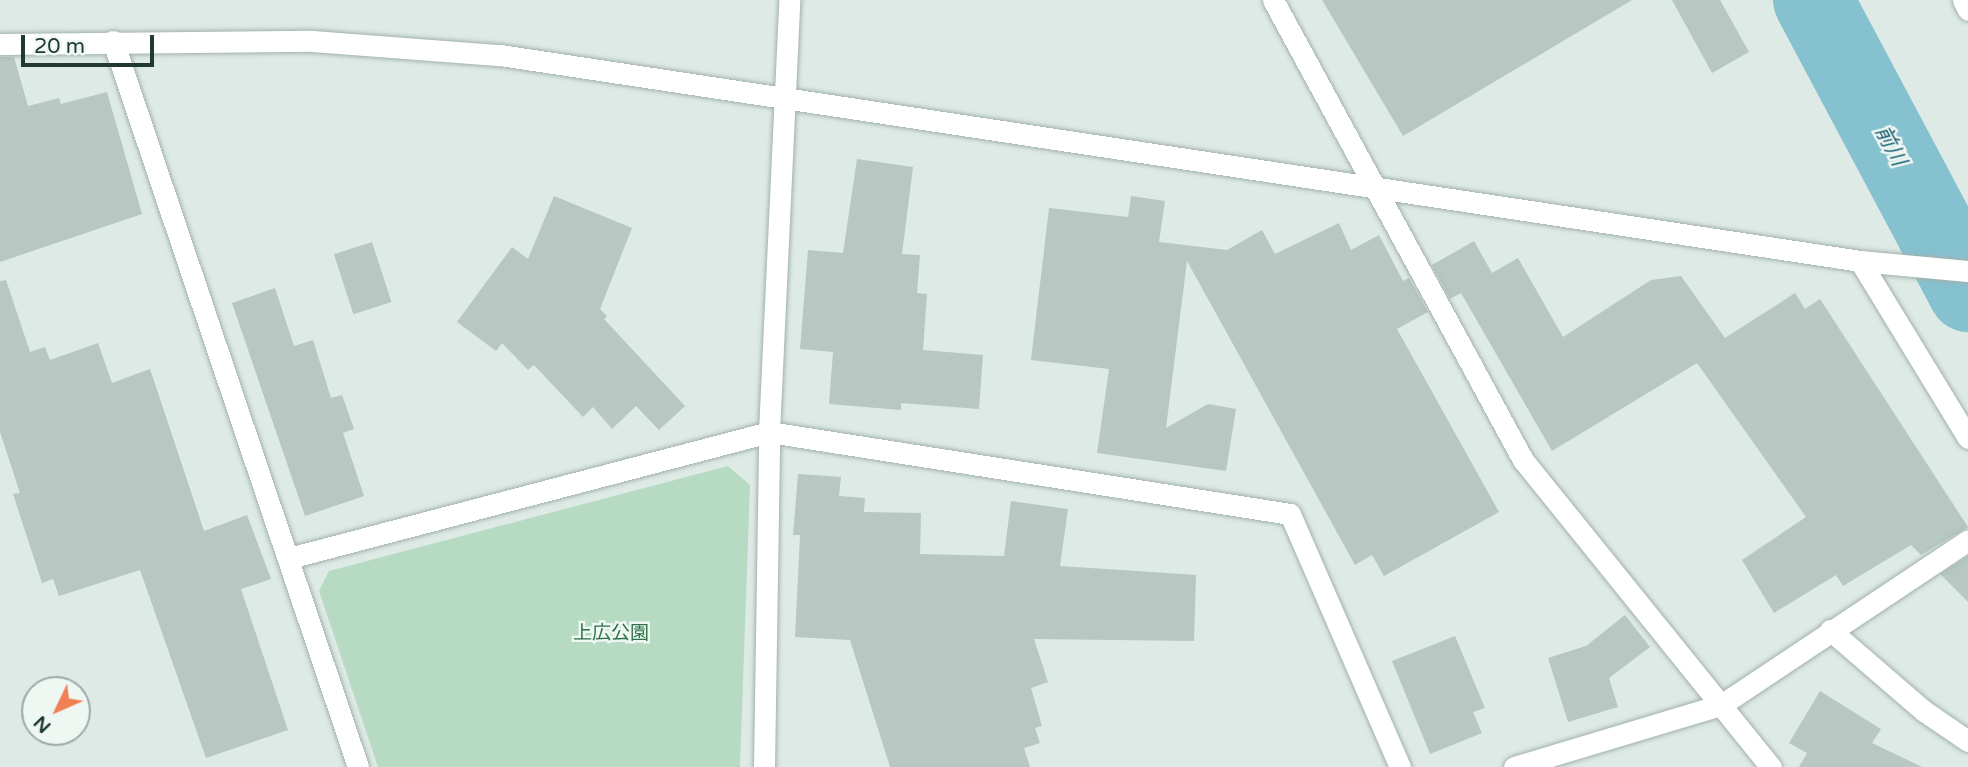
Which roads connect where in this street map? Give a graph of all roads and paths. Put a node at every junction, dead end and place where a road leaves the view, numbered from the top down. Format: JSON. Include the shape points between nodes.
{"nodes":[{"id":1,"x":789,"y":0,"type":"edge"},
{"id":2,"x":1273,"y":0,"type":"edge"},
{"id":3,"x":1963,"y":0,"type":"edge"},
{"id":4,"x":1968,"y":10,"type":"edge"},
{"id":5,"x":113,"y":41,"type":"junction"},
{"id":6,"x":0,"y":44,"type":"edge"},
{"id":7,"x":783,"y":99,"type":"junction"},
{"id":8,"x":1377,"y":185,"type":"junction"},
{"id":9,"x":1862,"y":261,"type":"junction"},
{"id":10,"x":1968,"y":271,"type":"edge"},
{"id":11,"x":769,"y":432,"type":"junction"},
{"id":12,"x":1968,"y":439,"type":"edge"},
{"id":13,"x":1968,"y":540,"type":"edge"},
{"id":14,"x":289,"y":558,"type":"junction"},
{"id":15,"x":1830,"y":630,"type":"junction"},
{"id":16,"x":1721,"y":705,"type":"junction"},
{"id":17,"x":1968,"y":741,"type":"edge"},
{"id":18,"x":358,"y":767,"type":"edge"},
{"id":19,"x":764,"y":767,"type":"edge"},
{"id":20,"x":1400,"y":767,"type":"edge"},
{"id":21,"x":1514,"y":767,"type":"edge"},
{"id":22,"x":1771,"y":767,"type":"edge"}],
"edges":[{"from":1,"to":7,"type":"street"},
{"from":2,"to":8,"type":"street"},
{"from":3,"to":4,"type":"street"},
{"from":5,"to":6,"type":"street"},
{"from":5,"to":7,"type":"street","via":[[312,41],[500,55]]},
{"from":5,"to":14,"type":"street"},
{"from":7,"to":8,"type":"street"},
{"from":7,"to":11,"type":"street"},
{"from":8,"to":9,"type":"street"},
{"from":8,"to":16,"type":"street","via":[[1523,460]]},
{"from":9,"to":10,"type":"street"},
{"from":9,"to":12,"type":"street"},
{"from":11,"to":14,"type":"street"},
{"from":11,"to":19,"type":"street"},
{"from":11,"to":20,"type":"street","via":[[1290,514]]},
{"from":13,"to":15,"type":"street"},
{"from":14,"to":18,"type":"street"},
{"from":15,"to":16,"type":"street"},
{"from":15,"to":17,"type":"street","via":[[1924,712]]},
{"from":16,"to":21,"type":"street"},
{"from":16,"to":22,"type":"street"}]}
